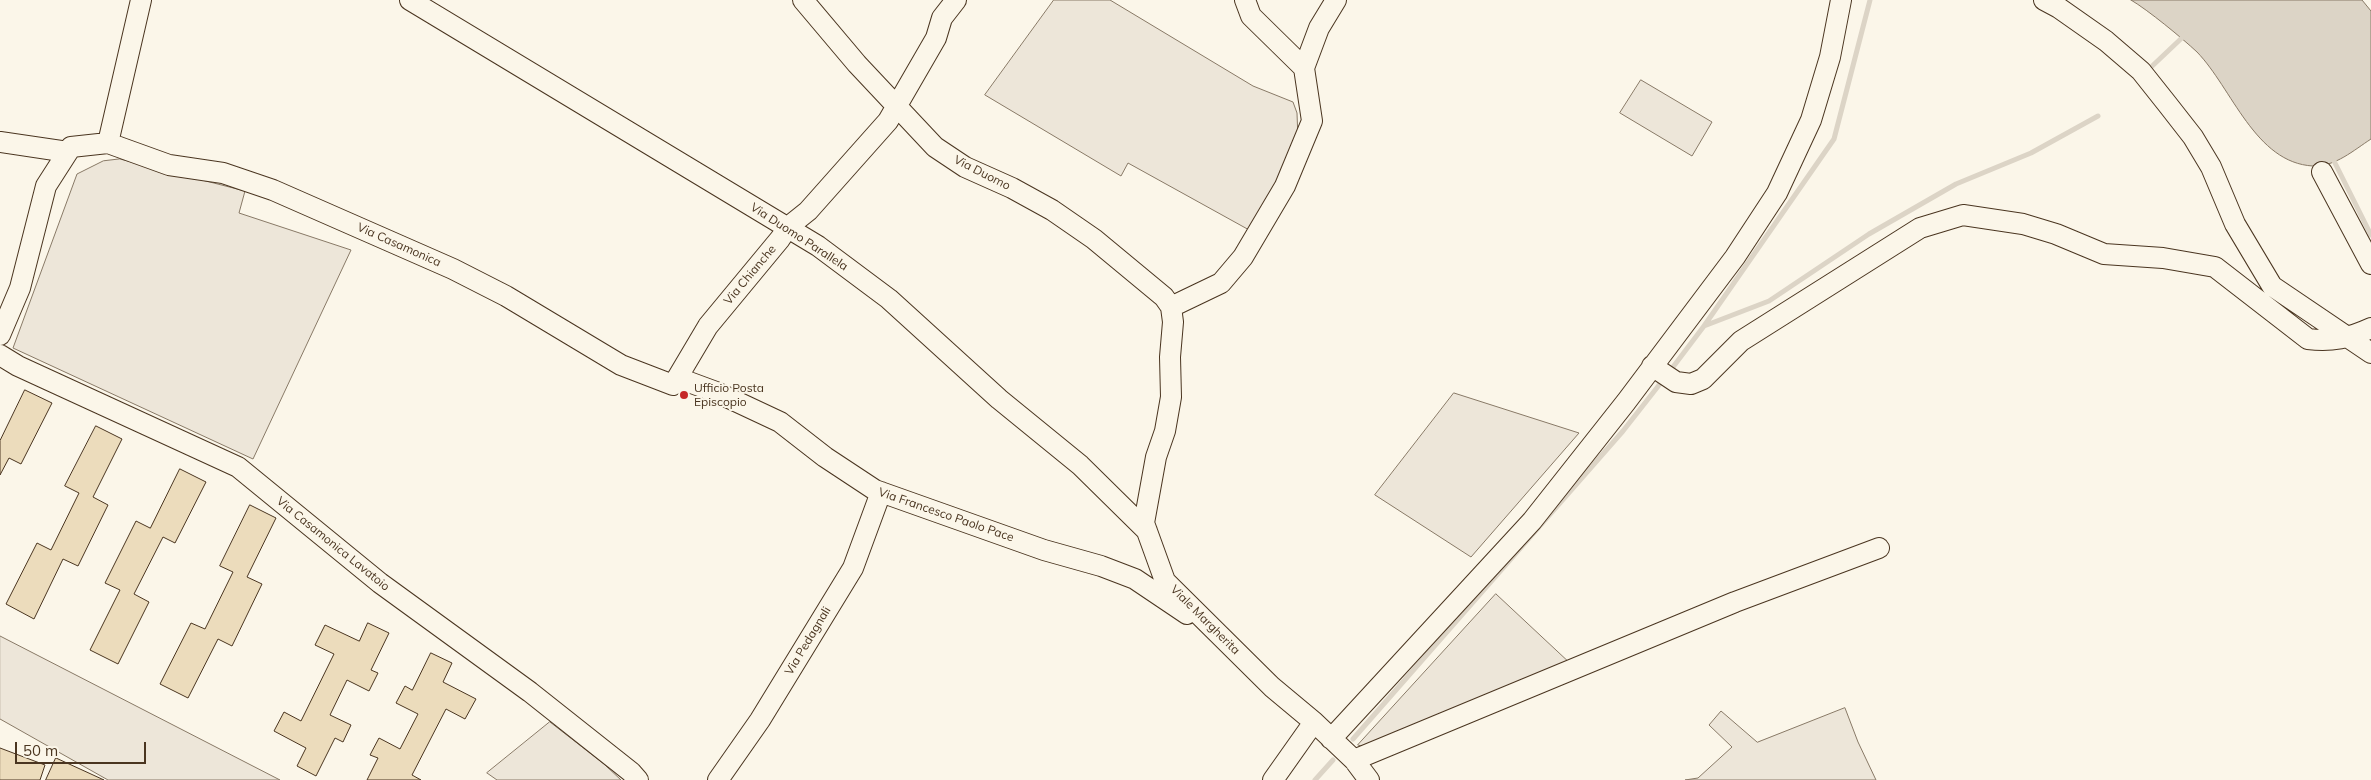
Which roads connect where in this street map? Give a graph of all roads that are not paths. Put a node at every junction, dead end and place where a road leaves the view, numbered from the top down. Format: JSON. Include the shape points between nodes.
{"nodes":[{"id":1,"x":141,"y":0,"type":"edge"},
{"id":2,"x":410,"y":0,"type":"edge"},
{"id":3,"x":803,"y":0,"type":"edge"},
{"id":4,"x":956,"y":0,"type":"edge"},
{"id":5,"x":1245,"y":0,"type":"edge"},
{"id":6,"x":1336,"y":0,"type":"edge"},
{"id":7,"x":1841,"y":0,"type":"edge"},
{"id":8,"x":2044,"y":0,"type":"edge"},
{"id":9,"x":1304,"y":68,"type":"junction"},
{"id":10,"x":896,"y":107,"type":"junction"},
{"id":11,"x":0,"y":142,"type":"edge"},
{"id":12,"x":108,"y":143,"type":"junction"},
{"id":13,"x":68,"y":152,"type":"junction"},
{"id":14,"x":2322,"y":172,"type":"dead end"},
{"id":15,"x":788,"y":227,"type":"junction"},
{"id":16,"x":2371,"y":264,"type":"edge"},
{"id":17,"x":1168,"y":302,"type":"junction"},
{"id":18,"x":2371,"y":328,"type":"edge"},
{"id":19,"x":0,"y":335,"type":"edge"},
{"id":20,"x":2348,"y":338,"type":"junction"},
{"id":21,"x":2371,"y":353,"type":"edge"},
{"id":22,"x":0,"y":355,"type":"edge"},
{"id":23,"x":1662,"y":373,"type":"junction"},
{"id":24,"x":676,"y":381,"type":"junction"},
{"id":25,"x":881,"y":492,"type":"junction"},
{"id":26,"x":1147,"y":530,"type":"junction"},
{"id":27,"x":1878,"y":548,"type":"dead end"},
{"id":28,"x":1222,"y":637,"type":"junction"},
{"id":29,"x":1314,"y":722,"type":"junction"},
{"id":30,"x":1332,"y":739,"type":"junction"},
{"id":31,"x":1354,"y":760,"type":"junction"},
{"id":32,"x":638,"y":780,"type":"edge"},
{"id":33,"x":718,"y":780,"type":"edge"},
{"id":34,"x":1273,"y":780,"type":"edge"},
{"id":35,"x":1369,"y":780,"type":"edge"}],
"edges":[{"from":1,"to":12,"type":"street"},
{"from":2,"to":15,"type":"street","name":"Via Duomo Parallela"},
{"from":3,"to":10,"type":"street","name":"Via Duomo"},
{"from":4,"to":10,"type":"street","name":"Via Chianche","via":[[942,18],[936,38]]},
{"from":5,"to":9,"type":"street","via":[[1251,16]]},
{"from":6,"to":9,"type":"street","via":[[1319,28]]},
{"from":7,"to":23,"type":"street","via":[[1830,57],[1811,120],[1776,193]]},
{"from":8,"to":20,"type":"street","via":[[2106,41],[2141,71],[2193,137],[2211,167],[2235,224],[2272,286]]},
{"from":9,"to":17,"type":"street","via":[[1312,121],[1286,186],[1243,257],[1221,283]]},
{"from":10,"to":15,"type":"street","name":"Via Chianche","via":[[888,121],[838,178],[808,211]]},
{"from":10,"to":17,"type":"street","name":"Via Duomo","via":[[935,147],[965,167],[1052,210],[1094,239]]},
{"from":11,"to":13,"type":"street"},
{"from":12,"to":13,"type":"street","via":[[71,147]]},
{"from":12,"to":24,"type":"street","name":"Via Casamonica","via":[[169,165],[223,173],[274,190],[453,269],[506,296],[621,365]]},
{"from":13,"to":19,"type":"street","via":[[46,186],[20,288]]},
{"from":14,"to":16,"type":"street"},
{"from":15,"to":24,"type":"street","name":"Via Chianche","via":[[708,326]]},
{"from":15,"to":26,"type":"street","name":"Via Duomo Parallela","via":[[889,299],[999,398],[1080,465]]},
{"from":17,"to":26,"type":"street","name":"Viale Margherita","via":[[1173,322],[1171,397],[1149,494],[1144,523]]},
{"from":18,"to":20,"type":"street"},
{"from":20,"to":21,"type":"street"},
{"from":20,"to":23,"type":"street","via":[[2326,342],[2308,339],[2215,267],[2164,258],[2104,254],[2023,224],[1963,214],[1920,228],[1741,341],[1703,379],[1690,384]]},
{"from":22,"to":32,"type":"street","name":"Via Casamonica Lavatoio","via":[[238,467],[380,583],[530,692]]},
{"from":23,"to":30,"type":"street","via":[[1626,402],[1532,521]]},
{"from":24,"to":25,"type":"street","name":"Via Francesco Paolo Pace","via":[[716,392],[780,422],[825,457]]},
{"from":25,"to":28,"type":"street","name":"Via Francesco Paolo Pace","via":[[1135,579]]},
{"from":25,"to":33,"type":"street","name":"Via Pedagnali","via":[[853,568],[760,720]]},
{"from":26,"to":28,"type":"street","name":"Viale Margherita","via":[[1165,581]]},
{"from":27,"to":31,"type":"street","via":[[1735,602]]},
{"from":28,"to":29,"type":"street","name":"Viale Margherita","via":[[1272,687]]},
{"from":29,"to":30,"type":"street","name":"Viale Margherita"},
{"from":29,"to":34,"type":"street"},
{"from":30,"to":31,"type":"street","name":"Viale Margherita"},
{"from":31,"to":35,"type":"street","name":"Viale Margherita"}]}
